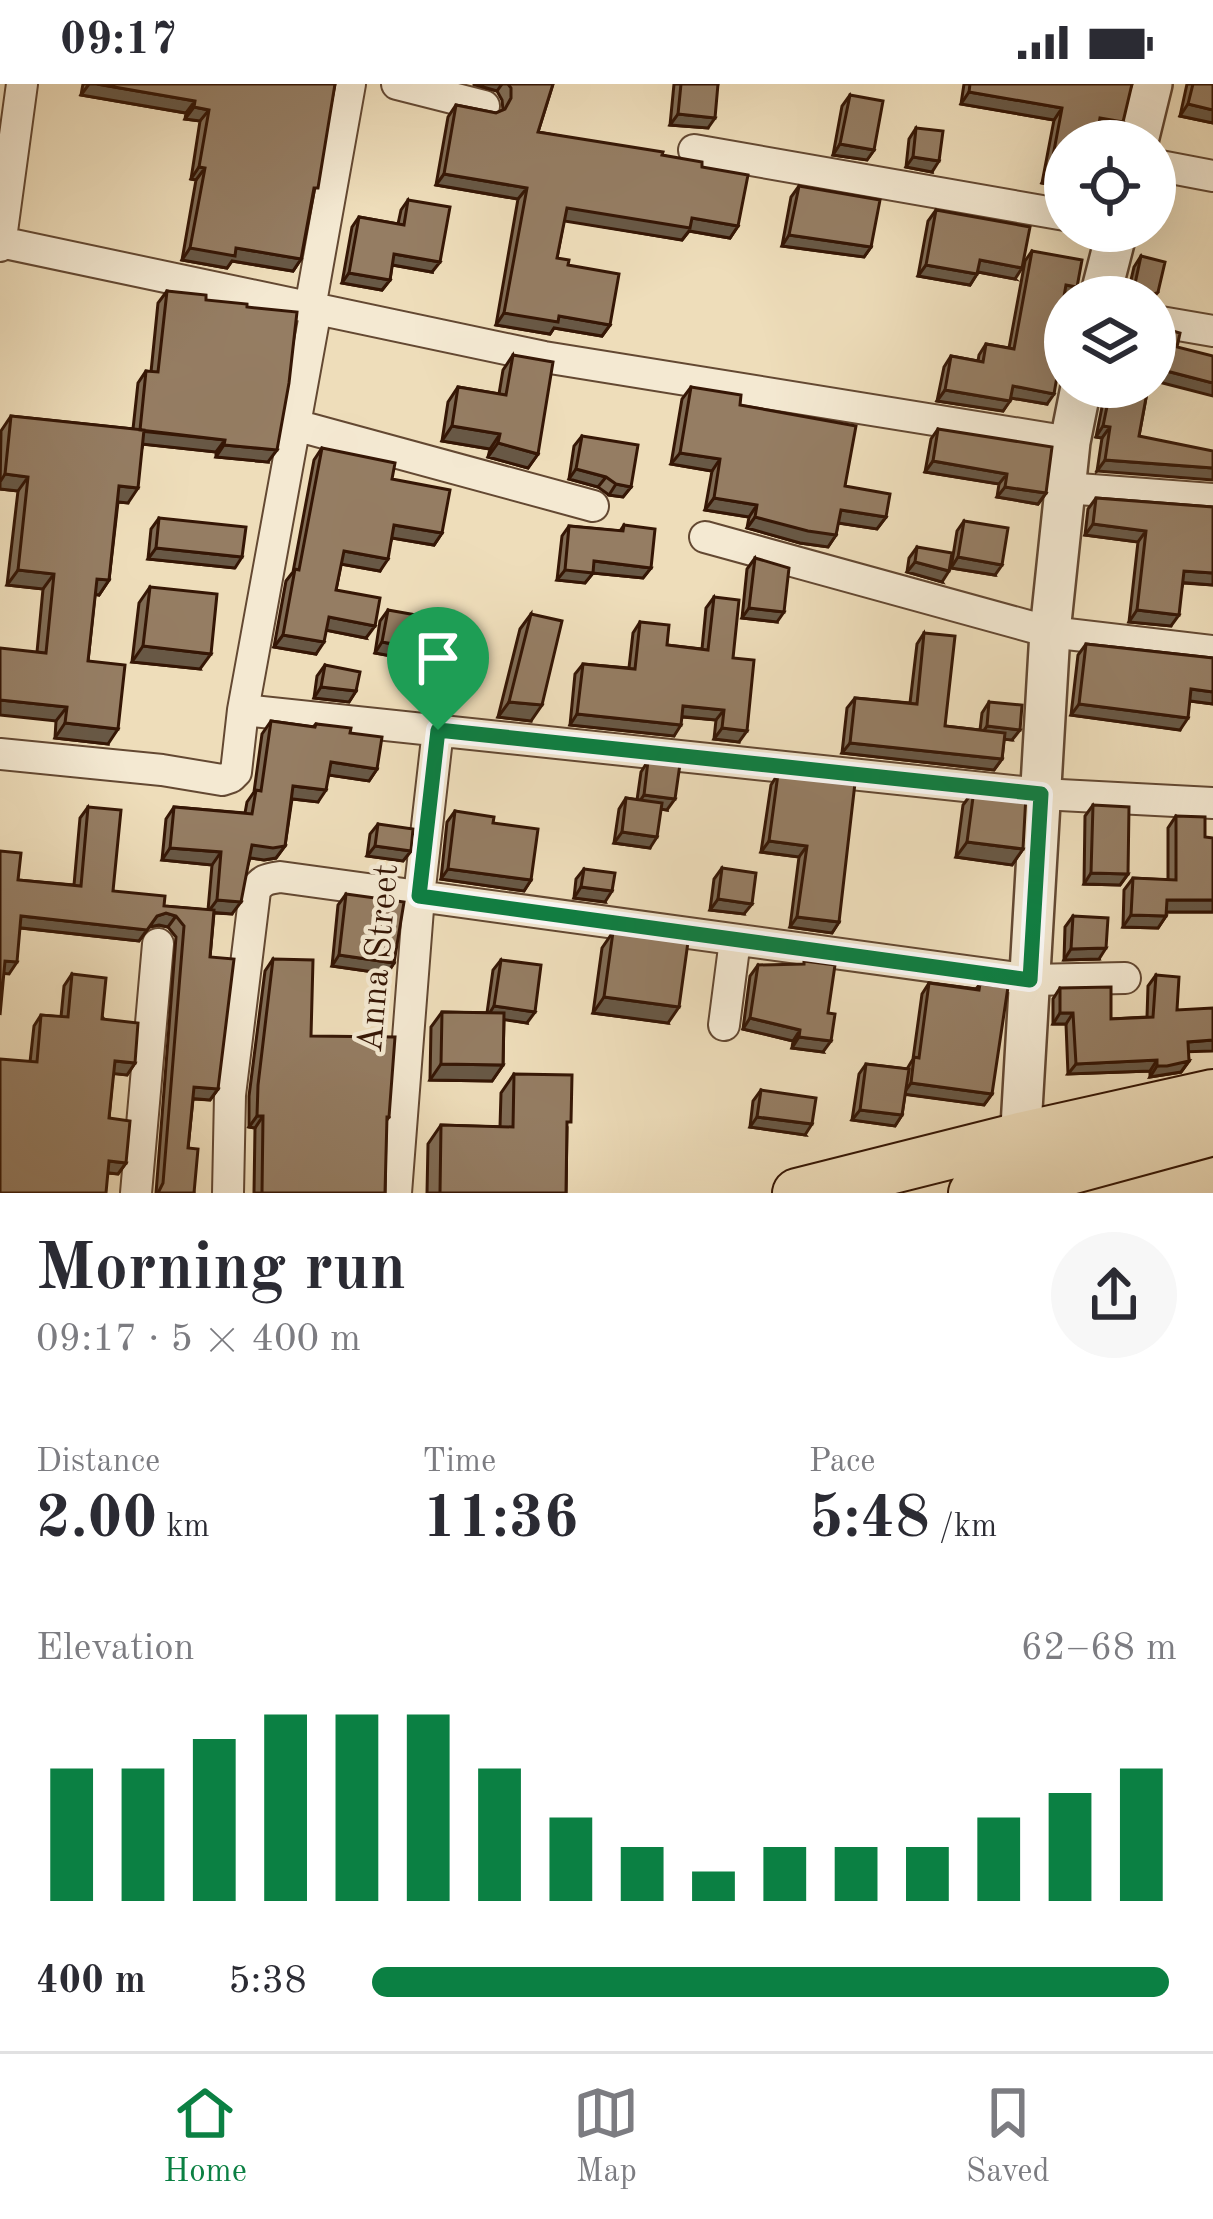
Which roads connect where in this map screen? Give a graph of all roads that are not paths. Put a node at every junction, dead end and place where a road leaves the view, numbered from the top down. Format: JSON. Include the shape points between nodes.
{"nodes":[{"id":1,"x":22,"y":84,"type":"edge"},
{"id":2,"x":350,"y":84,"type":"edge"},
{"id":3,"x":397,"y":84,"type":"edge"},
{"id":4,"x":1152,"y":84,"type":"edge"},
{"id":5,"x":484,"y":106,"type":"edge"},
{"id":6,"x":1143,"y":120,"type":"edge"},
{"id":7,"x":694,"y":150,"type":"dead end"},
{"id":8,"x":1176,"y":169,"type":"edge"},
{"id":9,"x":1213,"y":176,"type":"edge"},
{"id":10,"x":1044,"y":211,"type":"edge"},
{"id":11,"x":0,"y":244,"type":"edge"},
{"id":12,"x":313,"y":309,"type":"junction"},
{"id":13,"x":1176,"y":325,"type":"edge"},
{"id":14,"x":1213,"y":332,"type":"edge"},
{"id":15,"x":1077,"y":408,"type":"edge"},
{"id":16,"x":295,"y":425,"type":"junction"},
{"id":17,"x":1070,"y":442,"type":"junction"},
{"id":18,"x":1065,"y":488,"type":"junction"},
{"id":19,"x":1213,"y":500,"type":"edge"},
{"id":20,"x":593,"y":506,"type":"dead end"},
{"id":21,"x":705,"y":537,"type":"dead end"},
{"id":22,"x":1050,"y":632,"type":"junction"},
{"id":23,"x":1213,"y":651,"type":"edge"},
{"id":24,"x":243,"y":710,"type":"junction"},
{"id":25,"x":438,"y":730,"type":"junction"},
{"id":26,"x":0,"y":754,"type":"edge"},
{"id":27,"x":1041,"y":794,"type":"junction"},
{"id":28,"x":1213,"y":803,"type":"edge"},
{"id":29,"x":419,"y":896,"type":"junction"},
{"id":30,"x":735,"y":940,"type":"junction"},
{"id":31,"x":158,"y":944,"type":"dead end"},
{"id":32,"x":1125,"y":978,"type":"dead end"},
{"id":33,"x":1030,"y":980,"type":"junction"},
{"id":34,"x":724,"y":1025,"type":"dead end"},
{"id":35,"x":1213,"y":1094,"type":"edge"},
{"id":36,"x":1213,"y":1131,"type":"edge"},
{"id":37,"x":1020,"y":1137,"type":"junction"},
{"id":38,"x":996,"y":1189,"type":"edge"},
{"id":39,"x":136,"y":1193,"type":"edge"},
{"id":40,"x":228,"y":1193,"type":"edge"},
{"id":41,"x":396,"y":1193,"type":"edge"},
{"id":42,"x":797,"y":1193,"type":"edge"}],
"edges":[{"from":1,"to":11,"type":"street"},
{"from":2,"to":12,"type":"street"},
{"from":3,"to":5,"type":"street"},
{"from":4,"to":6,"type":"street"},
{"from":7,"to":10,"type":"street"},
{"from":8,"to":9,"type":"street"},
{"from":11,"to":12,"type":"street"},
{"from":12,"to":16,"type":"street"},
{"from":12,"to":17,"type":"street","via":[[544,357]]},
{"from":13,"to":14,"type":"street"},
{"from":15,"to":17,"type":"street"},
{"from":16,"to":20,"type":"street"},
{"from":16,"to":24,"type":"street"},
{"from":17,"to":18,"type":"street"},
{"from":18,"to":19,"type":"street"},
{"from":18,"to":22,"type":"street"},
{"from":21,"to":22,"type":"street"},
{"from":22,"to":23,"type":"street"},
{"from":22,"to":27,"type":"street"},
{"from":24,"to":25,"type":"street"},
{"from":24,"to":26,"type":"street","via":[[238,764],[222,780]]},
{"from":25,"to":27,"type":"street"},
{"from":25,"to":29,"type":"street","name":"Anna Street"},
{"from":27,"to":28,"type":"street"},
{"from":27,"to":33,"type":"street"},
{"from":29,"to":30,"type":"street"},
{"from":29,"to":40,"type":"street","via":[[280,877],[260,882],[230,1094]]},
{"from":29,"to":41,"type":"street","name":"Anna Street"},
{"from":30,"to":33,"type":"street"},
{"from":30,"to":34,"type":"street"},
{"from":31,"to":39,"type":"street"},
{"from":32,"to":33,"type":"street"},
{"from":33,"to":37,"type":"street"},
{"from":35,"to":37,"type":"main road"},
{"from":36,"to":38,"type":"main road"},
{"from":37,"to":38,"type":"street"},
{"from":37,"to":42,"type":"main road"}]}
